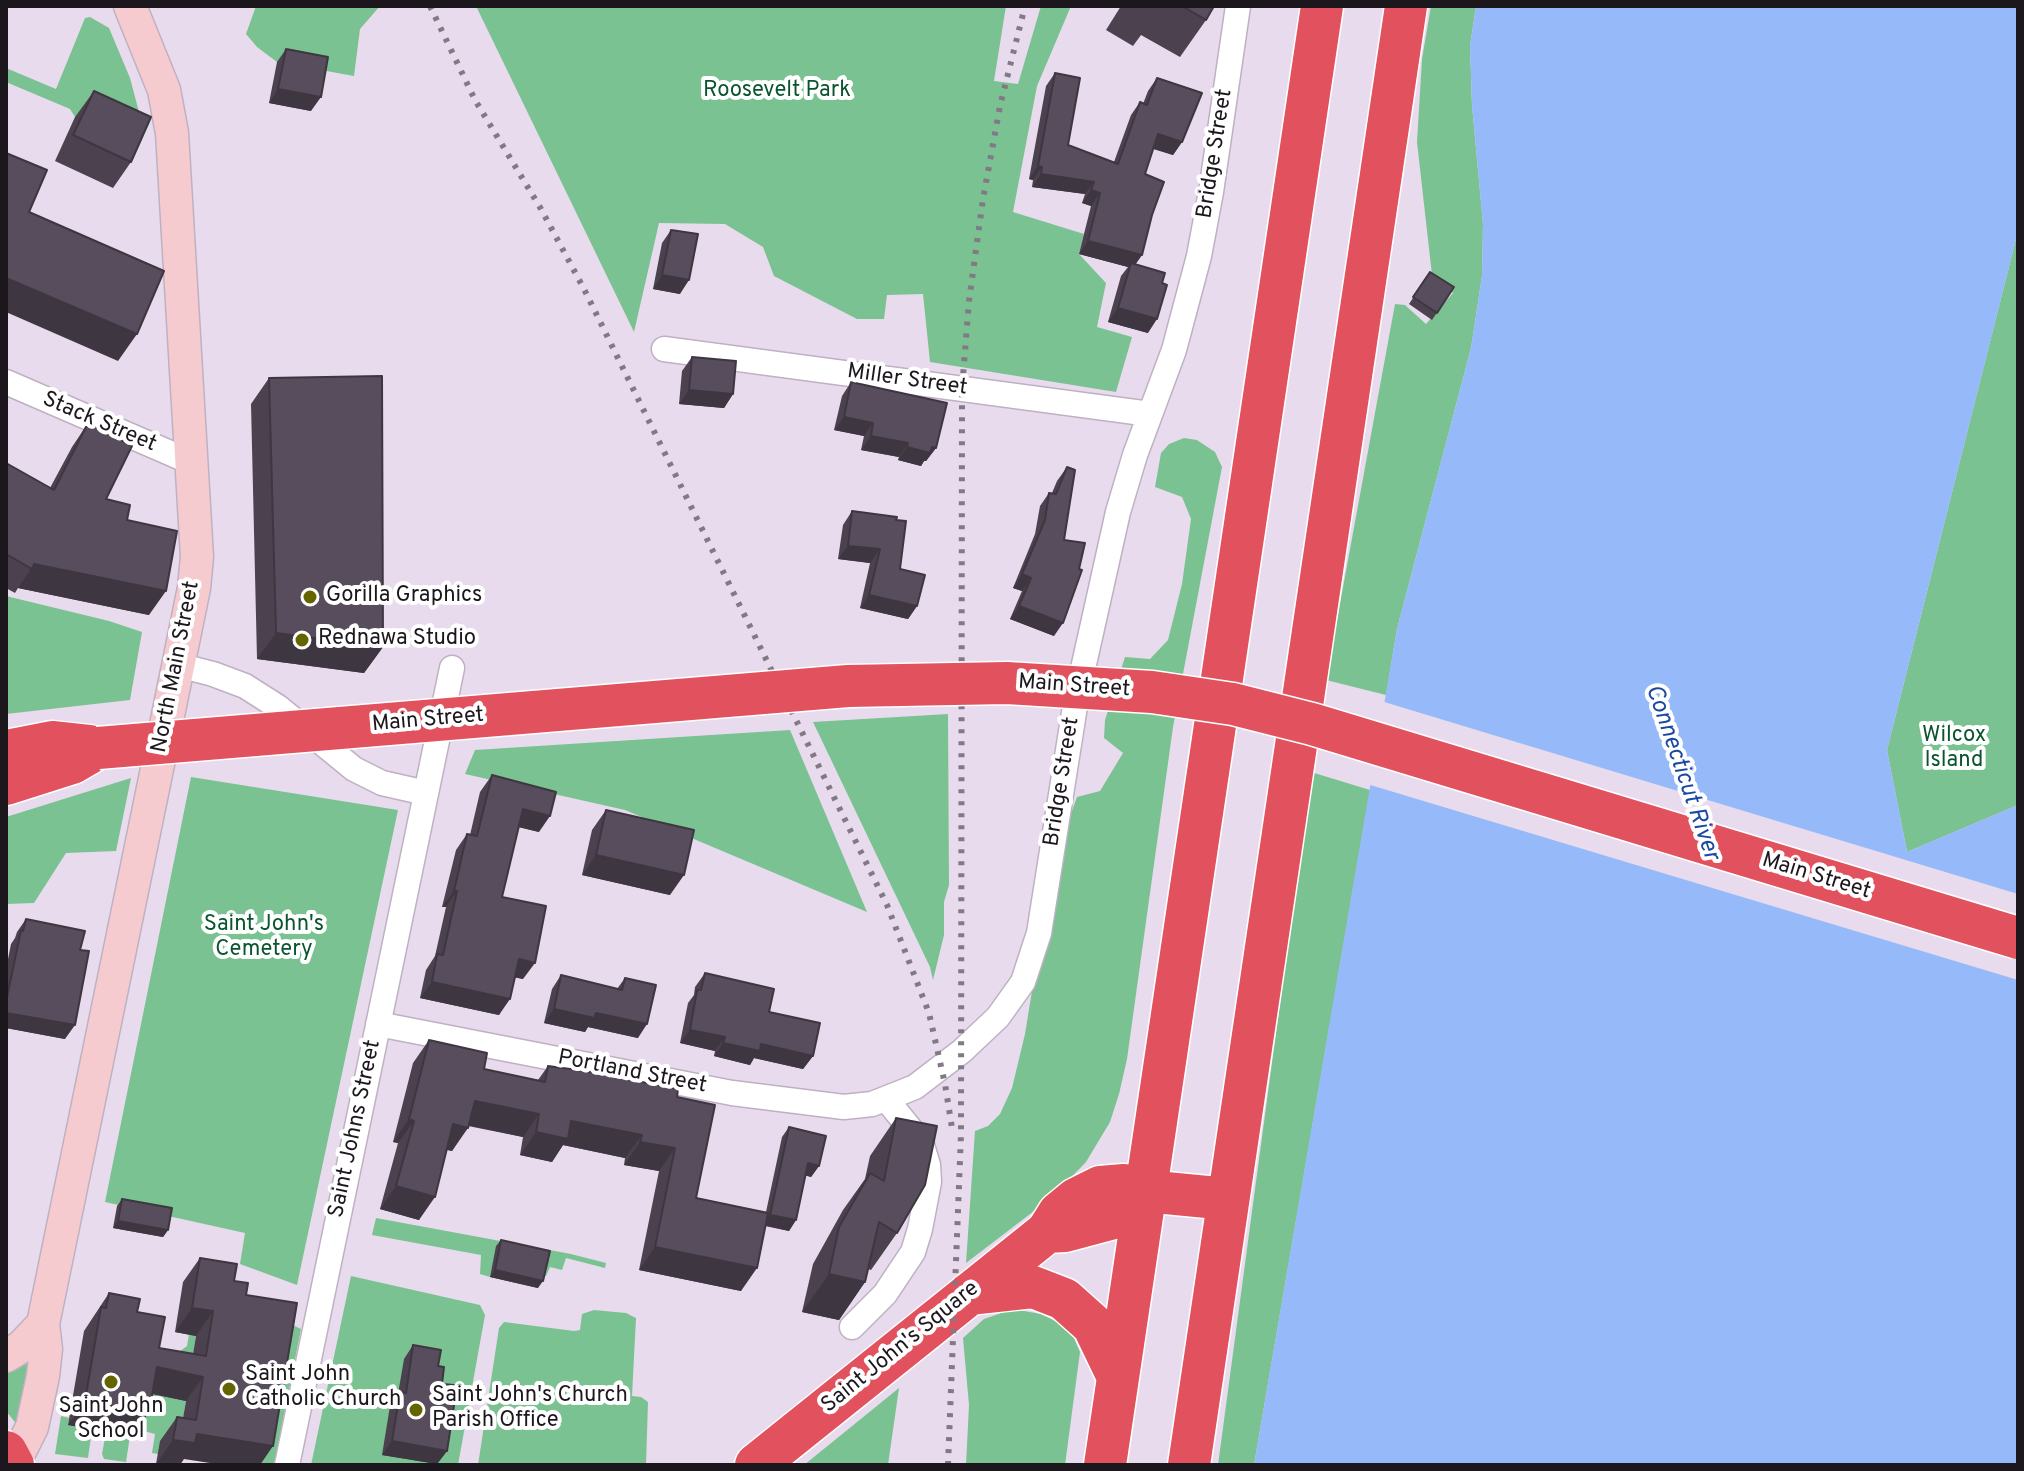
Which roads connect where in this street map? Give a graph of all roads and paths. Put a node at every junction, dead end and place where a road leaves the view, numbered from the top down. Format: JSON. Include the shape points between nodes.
{"nodes":[{"id":1,"x":130,"y":6,"type":"edge"},
{"id":2,"x":1238,"y":6,"type":"edge"},
{"id":3,"x":1322,"y":6,"type":"edge"},
{"id":4,"x":1406,"y":6,"type":"edge"},
{"id":5,"x":664,"y":349,"type":"dead end"},
{"id":6,"x":6,"y":382,"type":"edge"},
{"id":7,"x":1150,"y":414,"type":"junction"},
{"id":8,"x":193,"y":463,"type":"junction"},
{"id":9,"x":178,"y":665,"type":"junction"},
{"id":10,"x":452,"y":668,"type":"dead end"},
{"id":11,"x":98,"y":748,"type":"junction"},
{"id":12,"x":6,"y":751,"type":"edge"},
{"id":13,"x":6,"y":784,"type":"edge"},
{"id":14,"x":426,"y":793,"type":"junction"},
{"id":15,"x":2018,"y":938,"type":"edge"},
{"id":16,"x":378,"y":1024,"type":"junction"},
{"id":17,"x":886,"y":1099,"type":"junction"},
{"id":18,"x":1145,"y":1191,"type":"junction"},
{"id":19,"x":1228,"y":1199,"type":"junction"},
{"id":20,"x":968,"y":1295,"type":"junction"},
{"id":21,"x":43,"y":1324,"type":"junction"},
{"id":22,"x":852,"y":1327,"type":"dead end"},
{"id":23,"x":6,"y":1356,"type":"edge"},
{"id":24,"x":1118,"y":1377,"type":"junction"},
{"id":25,"x":6,"y":1452,"type":"edge"},
{"id":26,"x":13,"y":1465,"type":"edge"},
{"id":27,"x":287,"y":1465,"type":"edge"},
{"id":28,"x":756,"y":1465,"type":"edge"},
{"id":29,"x":1105,"y":1465,"type":"edge"},
{"id":30,"x":1189,"y":1465,"type":"edge"}],
"edges":[{"from":1,"to":8,"type":"street","name":"North Main Street","via":[[153,56],[172,133]]},
{"from":2,"to":7,"type":"street","name":"Bridge Street","via":[[1192,288]]},
{"from":3,"to":18,"type":"highway"},
{"from":4,"to":19,"type":"highway"},
{"from":5,"to":7,"type":"street","name":"Miller Street"},
{"from":6,"to":8,"type":"street","name":"Stack Street"},
{"from":7,"to":17,"type":"street","name":"Bridge Street","via":[[1118,512],[1091,630],[1039,933],[1023,982],[984,1032],[930,1077]]},
{"from":8,"to":9,"type":"street","name":"North Main Street","via":[[197,557]]},
{"from":9,"to":14,"type":"street","via":[[245,686],[354,769],[382,783]]},
{"from":9,"to":21,"type":"street","name":"North Main Street"},
{"from":10,"to":14,"type":"street","name":"Saint Johns Street"},
{"from":11,"to":12,"type":"highway","name":"Main Street","via":[[52,742]]},
{"from":11,"to":13,"type":"highway","name":"Main Street","via":[[72,763]]},
{"from":11,"to":15,"type":"highway","name":"Main Street","bridge":true,"via":[[848,686],[1007,683],[1152,692],[1233,704],[1312,724]]},
{"from":14,"to":16,"type":"street","name":"Saint Johns Street"},
{"from":16,"to":17,"type":"street","name":"Portland Street","via":[[756,1097],[844,1107]]},
{"from":16,"to":27,"type":"street","name":"Saint Johns Street"},
{"from":17,"to":22,"type":"street","via":[[921,1142],[929,1182],[913,1252],[885,1294]]},
{"from":18,"to":19,"type":"highway"},
{"from":18,"to":20,"type":"highway","name":"Saint John's Square","via":[[1110,1219],[1047,1232]]},
{"from":18,"to":24,"type":"highway"},
{"from":19,"to":30,"type":"highway"},
{"from":20,"to":24,"type":"highway","via":[[1033,1287],[1064,1299],[1093,1325]]},
{"from":20,"to":28,"type":"highway","name":"Saint John's Square"},
{"from":21,"to":23,"type":"street"},
{"from":21,"to":26,"type":"street","name":"North Main Street","via":[[45,1360],[34,1418]]},
{"from":24,"to":29,"type":"highway"},
{"from":25,"to":26,"type":"highway"}]}
